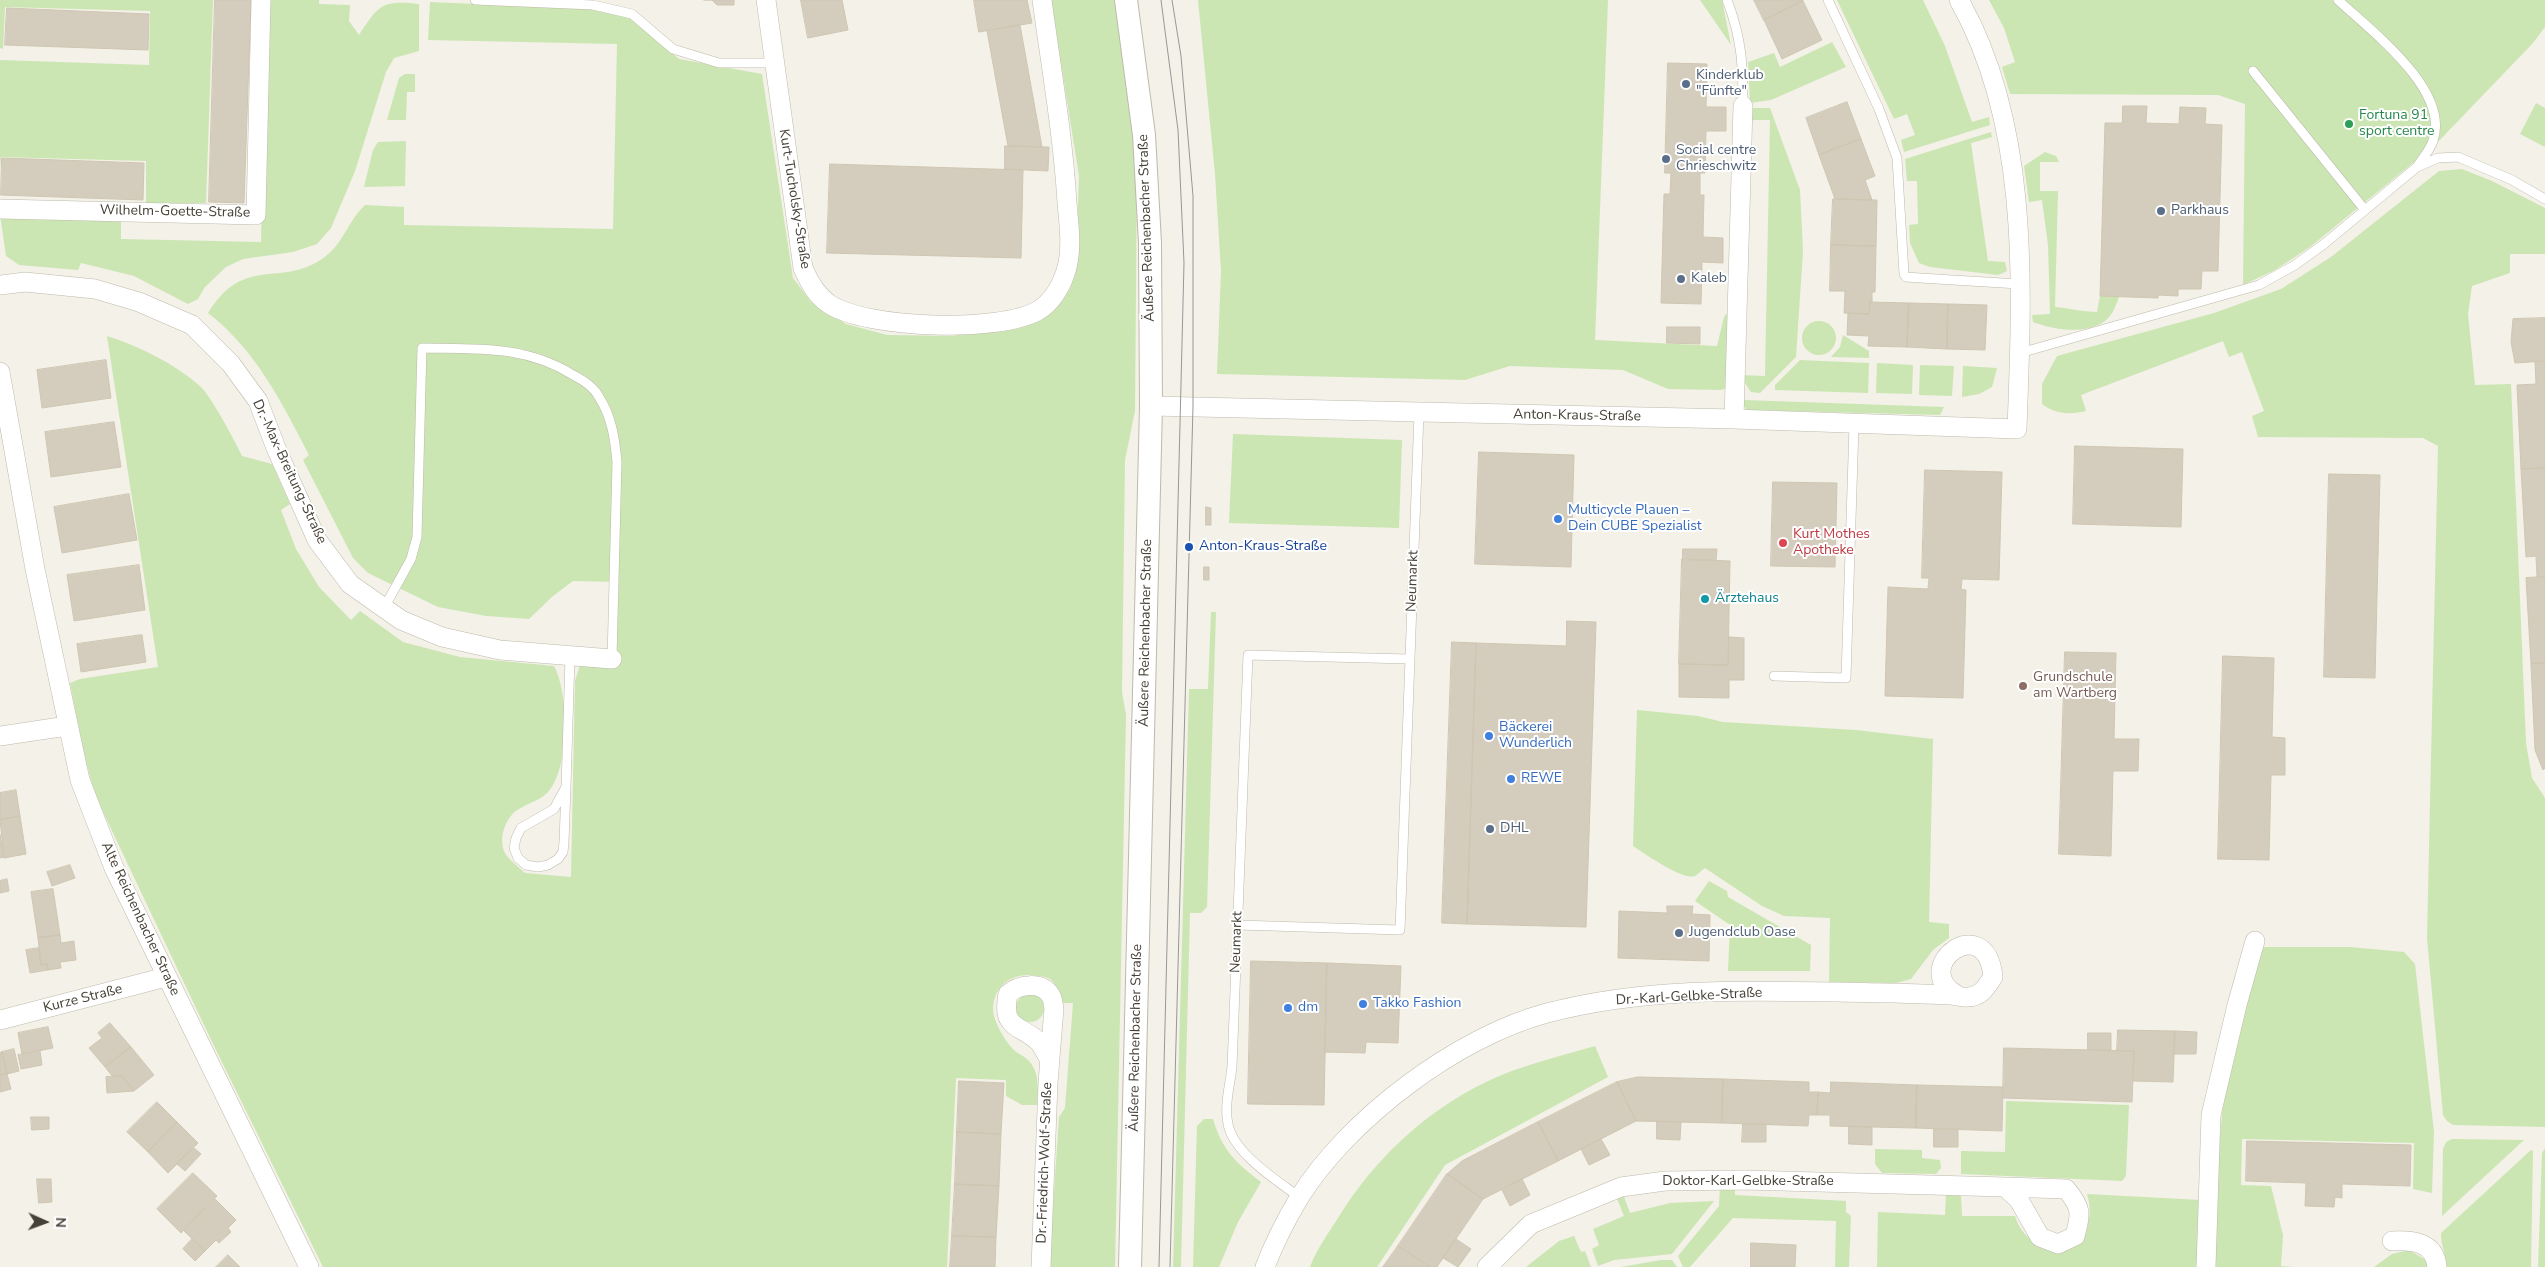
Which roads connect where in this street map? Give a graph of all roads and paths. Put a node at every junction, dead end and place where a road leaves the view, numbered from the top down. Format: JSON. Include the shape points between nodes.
{"nodes":[{"id":1,"x":261,"y":0,"type":"edge"},
{"id":2,"x":475,"y":0,"type":"edge"},
{"id":3,"x":766,"y":0,"type":"edge"},
{"id":4,"x":1042,"y":0,"type":"edge"},
{"id":5,"x":1126,"y":0,"type":"edge"},
{"id":6,"x":1727,"y":0,"type":"edge"},
{"id":7,"x":1828,"y":0,"type":"edge"},
{"id":8,"x":1959,"y":0,"type":"edge"},
{"id":9,"x":2338,"y":0,"type":"edge"},
{"id":10,"x":774,"y":63,"type":"junction"},
{"id":11,"x":2253,"y":71,"type":"dead end"},
{"id":12,"x":1743,"y":106,"type":"joint"},
{"id":13,"x":2417,"y":167,"type":"junction"},
{"id":14,"x":2545,"y":199,"type":"edge"},
{"id":15,"x":0,"y":209,"type":"edge"},
{"id":16,"x":2365,"y":210,"type":"junction"},
{"id":17,"x":2019,"y":284,"type":"junction"},
{"id":18,"x":0,"y":285,"type":"edge"},
{"id":19,"x":2020,"y":354,"type":"junction"},
{"id":20,"x":0,"y":372,"type":"edge"},
{"id":21,"x":1151,"y":406,"type":"junction"},
{"id":22,"x":1419,"y":413,"type":"junction"},
{"id":23,"x":1734,"y":419,"type":"junction"},
{"id":24,"x":1854,"y":425,"type":"junction"},
{"id":25,"x":384,"y":608,"type":"junction"},
{"id":26,"x":570,"y":656,"type":"junction"},
{"id":27,"x":612,"y":658,"type":"joint"},
{"id":28,"x":1409,"y":659,"type":"junction"},
{"id":29,"x":1774,"y":676,"type":"dead end"},
{"id":30,"x":67,"y":726,"type":"junction"},
{"id":31,"x":0,"y":736,"type":"edge"},
{"id":32,"x":566,"y":787,"type":"junction"},
{"id":33,"x":1238,"y":925,"type":"junction"},
{"id":34,"x":2255,"y":941,"type":"dead end"},
{"id":35,"x":1941,"y":966,"type":"junction"},
{"id":36,"x":166,"y":977,"type":"junction"},
{"id":37,"x":1925,"y":994,"type":"junction"},
{"id":38,"x":1957,"y":995,"type":"junction"},
{"id":39,"x":0,"y":1020,"type":"edge"},
{"id":40,"x":1049,"y":1059,"type":"dead end"},
{"id":41,"x":2005,"y":1187,"type":"dead end"},
{"id":42,"x":1300,"y":1197,"type":"junction"},
{"id":43,"x":2392,"y":1241,"type":"dead end"},
{"id":44,"x":309,"y":1267,"type":"edge"},
{"id":45,"x":1041,"y":1267,"type":"edge"},
{"id":46,"x":1130,"y":1267,"type":"edge"},
{"id":47,"x":1265,"y":1267,"type":"edge"},
{"id":48,"x":1487,"y":1267,"type":"edge"},
{"id":49,"x":2206,"y":1267,"type":"edge"},
{"id":50,"x":2437,"y":1267,"type":"edge"}],
"edges":[{"from":1,"to":15,"type":"street","name":"Wilhelm-Goette-Straße","via":[[256,215]]},
{"from":2,"to":10,"type":"lane","via":[[592,5],[632,14],[673,49],[719,63]]},
{"from":3,"to":10,"type":"street","name":"Kurt-Tucholsky-Straße"},
{"from":4,"to":10,"type":"street","name":"Kurt-Tucholsky-Straße","via":[[1065,168],[1070,239],[1066,271],[1057,293],[1040,309],[1018,319],[992,324],[890,322],[855,315],[829,304],[811,286],[803,268]]},
{"from":5,"to":21,"type":"street","name":"Äußere Reichenbacher Straße","via":[[1144,135],[1150,242]]},
{"from":6,"to":12,"type":"lane","via":[[1738,28],[1742,52]]},
{"from":7,"to":17,"type":"lane","via":[[1879,109],[1897,158],[1906,277]]},
{"from":8,"to":17,"type":"street","via":[[2003,112],[2014,174]]},
{"from":9,"to":13,"type":"lane","via":[[2404,63],[2419,80],[2430,101],[2436,119],[2434,141]]},
{"from":11,"to":16,"type":"lane"},
{"from":12,"to":23,"type":"street"},
{"from":13,"to":14,"type":"lane","via":[[2438,158],[2458,157],[2512,180]]},
{"from":13,"to":16,"type":"lane"},
{"from":16,"to":19,"type":"lane","via":[[2324,244],[2259,285]]},
{"from":17,"to":19,"type":"street"},
{"from":18,"to":25,"type":"street","name":"Dr.-Max-Breitung-Straße","via":[[25,282],[95,289],[139,302],[192,325],[232,364],[258,401],[317,540],[350,584]]},
{"from":19,"to":24,"type":"street","name":"Anton-Kraus-Straße","via":[[2017,429]]},
{"from":20,"to":30,"type":"street","name":"Alte Reichenbacher Straße"},
{"from":21,"to":22,"type":"street","name":"Anton-Kraus-Straße"},
{"from":21,"to":46,"type":"street","name":"Äußere Reichenbacher Straße"},
{"from":22,"to":23,"type":"street","name":"Anton-Kraus-Straße"},
{"from":22,"to":28,"type":"lane","name":"Neumarkt"},
{"from":23,"to":24,"type":"street","name":"Anton-Kraus-Straße"},
{"from":24,"to":29,"type":"lane","via":[[1846,678]]},
{"from":25,"to":26,"type":"street","name":"Dr.-Max-Breitung-Straße","via":[[401,620],[442,637],[500,650]]},
{"from":25,"to":27,"type":"lane","via":[[411,558],[417,537],[422,348],[506,350],[531,355],[584,381],[598,395],[610,421],[617,462]]},
{"from":26,"to":27,"type":"street","name":"Dr.-Max-Breitung-Straße"},
{"from":26,"to":32,"type":"lane"},
{"from":28,"to":33,"type":"lane","name":"Neumarkt","via":[[1248,655]]},
{"from":28,"to":33,"type":"lane","name":"Neumarkt","via":[[1400,930]]},
{"from":30,"to":31,"type":"street"},
{"from":30,"to":36,"type":"street","name":"Alte Reichenbacher Straße","via":[[80,780],[114,868]]},
{"from":32,"to":32,"type":"lane","via":[[563,852],[548,865],[526,865],[514,848],[521,828],[554,809]]},
{"from":33,"to":42,"type":"lane","name":"Neumarkt","via":[[1232,1067],[1226,1115],[1228,1127],[1245,1154]]},
{"from":34,"to":49,"type":"street","via":[[2210,1114]]},
{"from":35,"to":37,"type":"street"},
{"from":35,"to":38,"type":"street","via":[[1943,981]]},
{"from":35,"to":38,"type":"street","via":[[1948,952],[1965,944],[1979,947],[1991,960],[1993,977],[1982,993],[1968,997]]},
{"from":36,"to":39,"type":"street","name":"Kurze Straße"},
{"from":36,"to":44,"type":"street","name":"Alte Reichenbacher Straße"},
{"from":37,"to":38,"type":"street"},
{"from":37,"to":42,"type":"street","name":"Dr.-Karl-Gelbke-Straße","via":[[1722,992],[1630,997],[1546,1013],[1501,1030],[1448,1056],[1368,1115]]},
{"from":40,"to":45,"type":"street","name":"Dr.-Friedrich-Wolf-Straße"},
{"from":41,"to":48,"type":"street","name":"Doktor-Karl-Gelbke-Straße","via":[[1744,1180],[1665,1181],[1622,1187],[1531,1224]]},
{"from":42,"to":47,"type":"street","name":"Dr.-Karl-Gelbke-Straße"},
{"from":43,"to":50,"type":"street","via":[[2412,1240],[2426,1246],[2436,1259]]}]}
